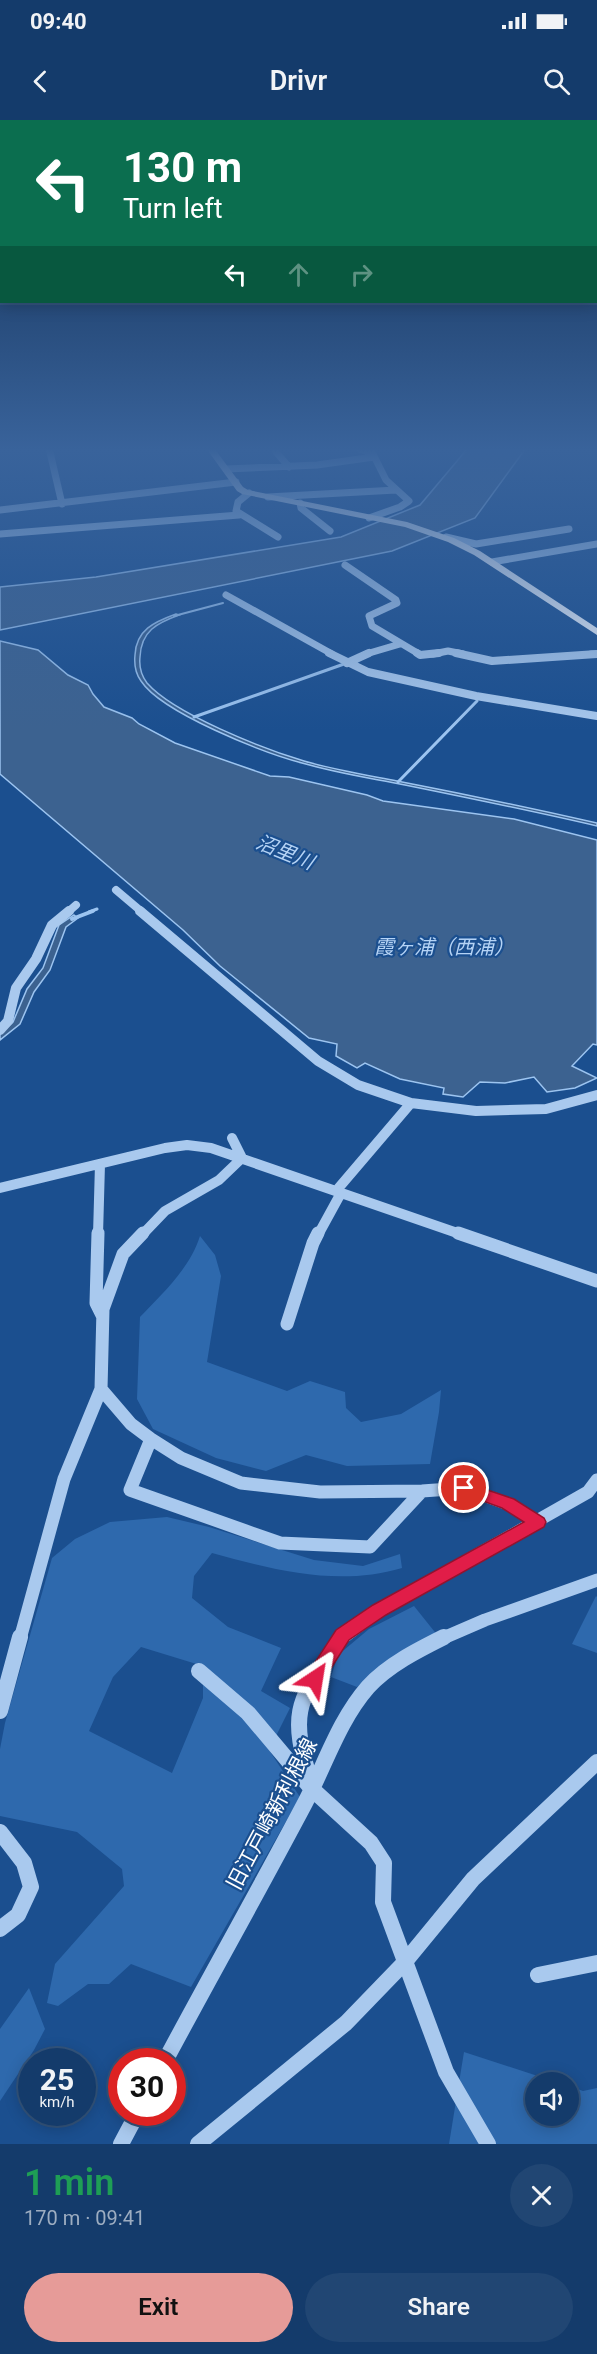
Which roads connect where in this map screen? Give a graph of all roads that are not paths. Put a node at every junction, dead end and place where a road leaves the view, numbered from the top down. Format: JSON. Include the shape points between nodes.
{"nodes":[{"id":1,"x":457,"y":542,"type":"edge"},
{"id":2,"x":471,"y":542,"type":"edge"},
{"id":3,"x":486,"y":542,"type":"edge"},
{"id":4,"x":597,"y":544,"type":"edge"},
{"id":5,"x":492,"y":562,"type":"junction"},
{"id":6,"x":345,"y":565,"type":"dead end"},
{"id":7,"x":226,"y":595,"type":"dead end"},
{"id":8,"x":597,"y":632,"type":"edge"},
{"id":9,"x":400,"y":644,"type":"junction"},
{"id":10,"x":597,"y":654,"type":"edge"},
{"id":11,"x":347,"y":663,"type":"junction"},
{"id":12,"x":597,"y":716,"type":"edge"},
{"id":13,"x":116,"y":890,"type":"dead end"},
{"id":14,"x":76,"y":905,"type":"dead end"},
{"id":15,"x":0,"y":1030,"type":"edge"},
{"id":16,"x":597,"y":1095,"type":"edge"},
{"id":17,"x":411,"y":1103,"type":"junction"},
{"id":18,"x":232,"y":1138,"type":"dead end"},
{"id":19,"x":242,"y":1158,"type":"junction"},
{"id":20,"x":100,"y":1164,"type":"junction"},
{"id":21,"x":0,"y":1188,"type":"edge"},
{"id":22,"x":338,"y":1192,"type":"junction"},
{"id":23,"x":597,"y":1281,"type":"edge"},
{"id":24,"x":103,"y":1315,"type":"junction"},
{"id":25,"x":287,"y":1324,"type":"dead end"},
{"id":26,"x":101,"y":1389,"type":"junction"},
{"id":27,"x":152,"y":1439,"type":"junction"},
{"id":28,"x":597,"y":1480,"type":"edge"},
{"id":29,"x":422,"y":1491,"type":"junction"},
{"id":30,"x":538,"y":1522,"type":"junction"},
{"id":31,"x":597,"y":1581,"type":"edge"},
{"id":32,"x":200,"y":1671,"type":"dead end"},
{"id":33,"x":0,"y":1711,"type":"edge"},
{"id":34,"x":597,"y":1762,"type":"edge"},
{"id":35,"x":312,"y":1789,"type":"junction"},
{"id":36,"x":0,"y":1832,"type":"edge"},
{"id":37,"x":0,"y":1929,"type":"edge"},
{"id":38,"x":404,"y":1963,"type":"junction"},
{"id":39,"x":597,"y":1963,"type":"edge"},
{"id":40,"x":538,"y":1975,"type":"dead end"},
{"id":41,"x":172,"y":2048,"type":"edge"},
{"id":42,"x":131,"y":2126,"type":"edge"},
{"id":43,"x":122,"y":2144,"type":"edge"},
{"id":44,"x":198,"y":2144,"type":"edge"},
{"id":45,"x":488,"y":2144,"type":"edge"}],
"edges":[{"from":1,"to":5,"type":"main road"},
{"from":2,"to":3,"type":"street"},
{"from":4,"to":5,"type":"street"},
{"from":5,"to":8,"type":"main road"},
{"from":6,"to":9,"type":"street","via":[[396,600],[397,603],[369,616],[372,626]]},
{"from":7,"to":11,"type":"street"},
{"from":9,"to":10,"type":"street","via":[[420,655],[448,651],[484,661]]},
{"from":9,"to":11,"type":"street"},
{"from":11,"to":12,"type":"street","via":[[401,681]]},
{"from":13,"to":17,"type":"street","via":[[318,1061],[358,1085]]},
{"from":14,"to":15,"type":"street","via":[[52,925],[16,988],[8,1021]]},
{"from":16,"to":17,"type":"street","via":[[546,1109],[476,1111]]},
{"from":17,"to":22,"type":"street"},
{"from":18,"to":19,"type":"street"},
{"from":19,"to":20,"type":"street","via":[[187,1145]]},
{"from":19,"to":22,"type":"street"},
{"from":19,"to":24,"type":"street","via":[[219,1180],[165,1211],[123,1254]]},
{"from":20,"to":21,"type":"street"},
{"from":20,"to":24,"type":"street","via":[[96,1303]]},
{"from":22,"to":23,"type":"street"},
{"from":22,"to":25,"type":"street","via":[[313,1243]]},
{"from":24,"to":26,"type":"street"},
{"from":26,"to":27,"type":"street","via":[[131,1424]]},
{"from":26,"to":33,"type":"street","via":[[64,1479]]},
{"from":27,"to":29,"type":"street","via":[[181,1458],[241,1483],[320,1492]]},
{"from":27,"to":29,"type":"street","via":[[130,1490],[280,1544],[370,1547]]},
{"from":28,"to":30,"type":"street","via":[[588,1492]]},
{"from":29,"to":30,"type":"street","via":[[464,1488],[508,1504]]},
{"from":30,"to":35,"type":"street","via":[[380,1610],[343,1635],[304,1695],[298,1716],[300,1749]]},
{"from":31,"to":35,"type":"street","name":"旧江戸崎新利根線","via":[[461,1631],[382,1674],[358,1700]]},
{"from":32,"to":35,"type":"street","via":[[248,1713]]},
{"from":34,"to":38,"type":"street","via":[[473,1879]]},
{"from":35,"to":38,"type":"street","via":[[371,1843],[384,1863],[383,1902]]},
{"from":35,"to":41,"type":"street","name":"旧江戸崎新利根線"},
{"from":36,"to":37,"type":"street","via":[[24,1863],[31,1887],[18,1915]]},
{"from":38,"to":44,"type":"street","via":[[346,2023]]},
{"from":38,"to":45,"type":"street","via":[[446,2072]]},
{"from":39,"to":40,"type":"street"},
{"from":42,"to":43,"type":"street"}]}
